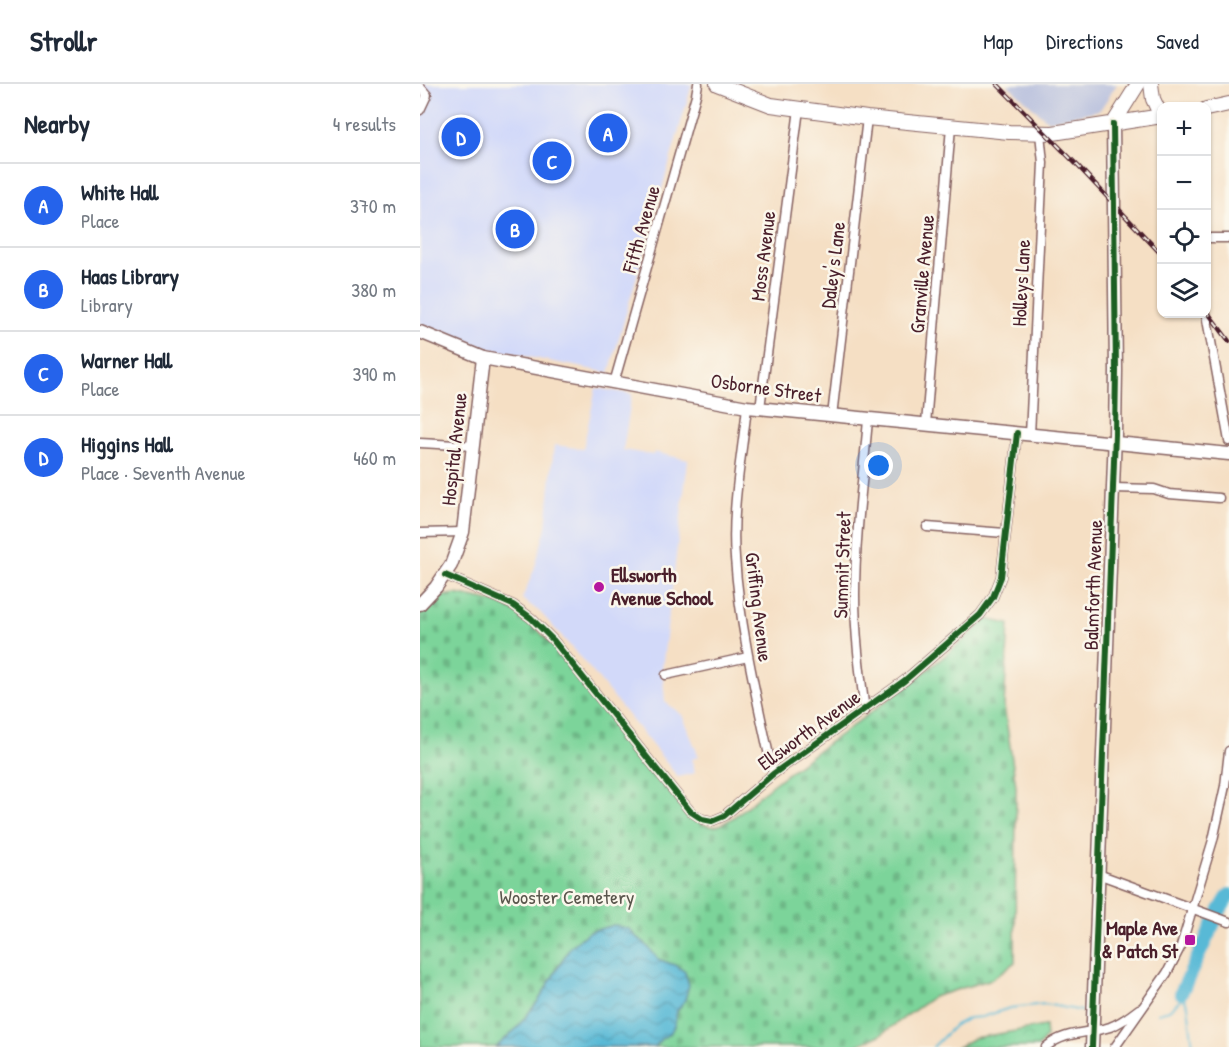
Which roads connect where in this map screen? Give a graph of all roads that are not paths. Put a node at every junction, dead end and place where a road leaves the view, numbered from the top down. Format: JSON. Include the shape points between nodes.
{"nodes":[{"id":1,"x":698,"y":84,"type":"edge"},
{"id":2,"x":717,"y":84,"type":"edge"},
{"id":3,"x":1128,"y":84,"type":"edge"},
{"id":4,"x":1138,"y":84,"type":"edge"},
{"id":5,"x":1151,"y":84,"type":"edge"},
{"id":6,"x":420,"y":87,"type":"edge"},
{"id":7,"x":1229,"y":104,"type":"edge"},
{"id":8,"x":422,"y":106,"type":"edge"},
{"id":9,"x":1157,"y":108,"type":"edge"},
{"id":10,"x":1211,"y":108,"type":"edge"},
{"id":11,"x":799,"y":109,"type":"junction"},
{"id":12,"x":1211,"y":109,"type":"edge"},
{"id":13,"x":1229,"y":110,"type":"edge"},
{"id":14,"x":1157,"y":117,"type":"edge"},
{"id":15,"x":867,"y":118,"type":"junction"},
{"id":16,"x":1113,"y":124,"type":"junction"},
{"id":17,"x":951,"y":127,"type":"junction"},
{"id":18,"x":1040,"y":133,"type":"junction"},
{"id":19,"x":1211,"y":238,"type":"edge"},
{"id":20,"x":1229,"y":238,"type":"edge"},
{"id":21,"x":1207,"y":318,"type":"edge"},
{"id":22,"x":420,"y":332,"type":"edge"},
{"id":23,"x":483,"y":358,"type":"junction"},
{"id":24,"x":614,"y":383,"type":"junction"},
{"id":25,"x":754,"y":408,"type":"junction"},
{"id":26,"x":832,"y":416,"type":"junction"},
{"id":27,"x":868,"y":420,"type":"junction"},
{"id":28,"x":926,"y":424,"type":"junction"},
{"id":29,"x":1024,"y":434,"type":"junction"},
{"id":30,"x":1229,"y":441,"type":"edge"},
{"id":31,"x":1115,"y":442,"type":"junction"},
{"id":32,"x":420,"y":443,"type":"edge"},
{"id":33,"x":474,"y":446,"type":"junction"},
{"id":34,"x":1229,"y":454,"type":"edge"},
{"id":35,"x":1113,"y":488,"type":"junction"},
{"id":36,"x":1219,"y":498,"type":"dead end"},
{"id":37,"x":927,"y":527,"type":"dead end"},
{"id":38,"x":463,"y":532,"type":"junction"},
{"id":39,"x":420,"y":533,"type":"edge"},
{"id":40,"x":1005,"y":533,"type":"junction"},
{"id":41,"x":445,"y":575,"type":"junction"},
{"id":42,"x":420,"y":604,"type":"edge"},
{"id":43,"x":748,"y":657,"type":"junction"},
{"id":44,"x":666,"y":675,"type":"dead end"},
{"id":45,"x":865,"y":711,"type":"junction"},
{"id":46,"x":1229,"y":751,"type":"edge"},
{"id":47,"x":773,"y":774,"type":"junction"},
{"id":48,"x":1098,"y":874,"type":"junction"},
{"id":49,"x":1193,"y":909,"type":"junction"},
{"id":50,"x":1226,"y":921,"type":"edge"},
{"id":51,"x":1150,"y":998,"type":"junction"},
{"id":52,"x":1092,"y":1031,"type":"junction"},
{"id":53,"x":1046,"y":1047,"type":"edge"},
{"id":54,"x":1092,"y":1047,"type":"edge"},
{"id":55,"x":1115,"y":1047,"type":"edge"}],
"edges":[{"from":1,"to":24,"type":"street","name":"Fifth Avenue"},
{"from":2,"to":11,"type":"main road","via":[[771,105]]},
{"from":3,"to":16,"type":"main road","via":[[1116,107]]},
{"from":4,"to":16,"type":"main road"},
{"from":5,"to":9,"type":"main road"},
{"from":6,"to":8,"type":"street","via":[[427,95]]},
{"from":7,"to":10,"type":"main road"},
{"from":11,"to":15,"type":"main road"},
{"from":11,"to":25,"type":"street","name":"Moss Avenue"},
{"from":12,"to":13,"type":"street"},
{"from":14,"to":16,"type":"main road"},
{"from":15,"to":17,"type":"main road"},
{"from":15,"to":26,"type":"street","name":"Daley's Lane"},
{"from":16,"to":18,"type":"main road"},
{"from":16,"to":31,"type":"street","name":"Balmforth Avenue"},
{"from":17,"to":18,"type":"main road"},
{"from":17,"to":28,"type":"street","name":"Granville Avenue"},
{"from":18,"to":29,"type":"street","name":"Holleys Lane","via":[[1043,164]]},
{"from":19,"to":20,"type":"street"},
{"from":21,"to":30,"type":"street"},
{"from":22,"to":23,"type":"street","name":"Osborne Street"},
{"from":23,"to":24,"type":"street","name":"Osborne Street"},
{"from":23,"to":33,"type":"street","name":"Hospital Avenue"},
{"from":24,"to":25,"type":"street","name":"Osborne Street"},
{"from":25,"to":26,"type":"street","name":"Osborne Street"},
{"from":25,"to":43,"type":"street","name":"Griffing Avenue","via":[[735,524],[735,556]]},
{"from":26,"to":27,"type":"street","name":"Osborne Street"},
{"from":27,"to":28,"type":"street","name":"Osborne Street"},
{"from":27,"to":45,"type":"street","name":"Summit Street","via":[[855,595]]},
{"from":28,"to":29,"type":"street","name":"Osborne Street"},
{"from":29,"to":31,"type":"street","name":"Osborne Street"},
{"from":29,"to":40,"type":"street","name":"Ellsworth Avenue"},
{"from":31,"to":34,"type":"street","name":"Osborne Street"},
{"from":31,"to":35,"type":"street","name":"Balmforth Avenue"},
{"from":32,"to":33,"type":"street"},
{"from":33,"to":38,"type":"street","name":"Hospital Avenue"},
{"from":35,"to":36,"type":"street"},
{"from":35,"to":48,"type":"street","name":"Balmforth Avenue"},
{"from":37,"to":40,"type":"street"},
{"from":38,"to":39,"type":"street"},
{"from":38,"to":41,"type":"street","name":"Hospital Avenue"},
{"from":40,"to":45,"type":"street","name":"Ellsworth Avenue","via":[[1001,576],[980,615]]},
{"from":41,"to":42,"type":"street","name":"Hospital Avenue"},
{"from":41,"to":47,"type":"street","name":"Ellsworth Avenue","via":[[513,605],[531,618],[690,811],[702,819],[712,821],[724,816]]},
{"from":43,"to":44,"type":"street"},
{"from":43,"to":47,"type":"street","name":"Griffing Avenue"},
{"from":45,"to":47,"type":"street","name":"Ellsworth Avenue"},
{"from":46,"to":49,"type":"street","via":[[1226,786]]},
{"from":48,"to":49,"type":"street"},
{"from":48,"to":52,"type":"street","name":"Balmforth Avenue"},
{"from":49,"to":50,"type":"street"},
{"from":49,"to":51,"type":"street","via":[[1181,946]]},
{"from":51,"to":52,"type":"street","via":[[1128,1018]]},
{"from":51,"to":55,"type":"street"},
{"from":52,"to":53,"type":"street","via":[[1073,1033]]},
{"from":52,"to":54,"type":"street","name":"Balmforth Avenue"}]}
